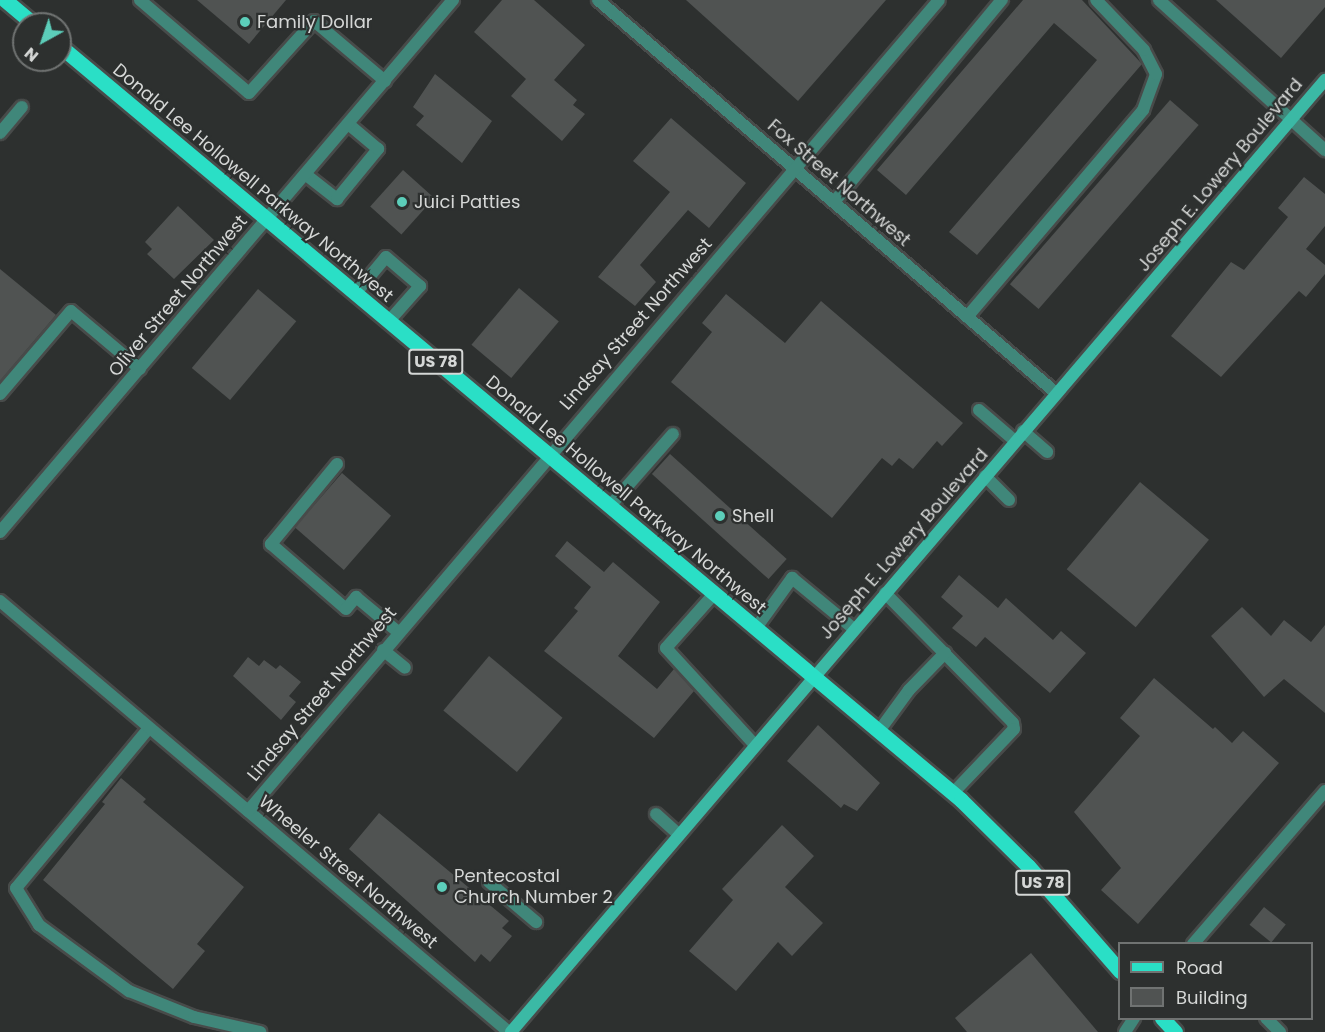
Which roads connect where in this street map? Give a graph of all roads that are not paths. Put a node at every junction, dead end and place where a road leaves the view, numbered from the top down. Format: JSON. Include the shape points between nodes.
{"nodes":[{"id":1,"x":5,"y":0,"type":"edge"},
{"id":2,"x":140,"y":0,"type":"edge"},
{"id":3,"x":453,"y":0,"type":"edge"},
{"id":4,"x":598,"y":0,"type":"edge"},
{"id":5,"x":939,"y":0,"type":"edge"},
{"id":6,"x":1002,"y":0,"type":"edge"},
{"id":7,"x":1096,"y":0,"type":"edge"},
{"id":8,"x":1159,"y":0,"type":"edge"},
{"id":9,"x":20,"y":12,"type":"edge"},
{"id":10,"x":72,"y":56,"type":"edge"},
{"id":11,"x":1325,"y":80,"type":"edge"},
{"id":12,"x":384,"y":81,"type":"junction"},
{"id":13,"x":22,"y":107,"type":"dead end"},
{"id":14,"x":1290,"y":121,"type":"junction"},
{"id":15,"x":348,"y":124,"type":"junction"},
{"id":16,"x":0,"y":133,"type":"edge"},
{"id":17,"x":1325,"y":150,"type":"edge"},
{"id":18,"x":794,"y":168,"type":"junction"},
{"id":19,"x":305,"y":174,"type":"junction"},
{"id":20,"x":834,"y":202,"type":"junction"},
{"id":21,"x":266,"y":219,"type":"junction"},
{"id":22,"x":355,"y":294,"type":"junction"},
{"id":23,"x":967,"y":317,"type":"junction"},
{"id":24,"x":388,"y":322,"type":"junction"},
{"id":25,"x":140,"y":369,"type":"junction"},
{"id":26,"x":1056,"y":393,"type":"junction"},
{"id":27,"x":0,"y":394,"type":"edge"},
{"id":28,"x":979,"y":410,"type":"dead end"},
{"id":29,"x":673,"y":434,"type":"dead end"},
{"id":30,"x":1019,"y":436,"type":"junction"},
{"id":31,"x":1047,"y":452,"type":"dead end"},
{"id":32,"x":547,"y":455,"type":"junction"},
{"id":33,"x":337,"y":464,"type":"dead end"},
{"id":34,"x":985,"y":476,"type":"junction"},
{"id":35,"x":1009,"y":500,"type":"dead end"},
{"id":36,"x":609,"y":507,"type":"junction"},
{"id":37,"x":0,"y":532,"type":"edge"},
{"id":38,"x":885,"y":592,"type":"junction"},
{"id":39,"x":714,"y":594,"type":"junction"},
{"id":40,"x":0,"y":601,"type":"edge"},
{"id":41,"x":756,"y":628,"type":"junction"},
{"id":42,"x":854,"y":629,"type":"junction"},
{"id":43,"x":398,"y":632,"type":"junction"},
{"id":44,"x":383,"y":650,"type":"junction"},
{"id":45,"x":945,"y":652,"type":"junction"},
{"id":46,"x":405,"y":668,"type":"dead end"},
{"id":47,"x":813,"y":677,"type":"junction"},
{"id":48,"x":149,"y":728,"type":"junction"},
{"id":49,"x":879,"y":731,"type":"junction"},
{"id":50,"x":755,"y":745,"type":"junction"},
{"id":51,"x":1325,"y":791,"type":"edge"},
{"id":52,"x":953,"y":793,"type":"junction"},
{"id":53,"x":248,"y":811,"type":"junction"},
{"id":54,"x":656,"y":814,"type":"dead end"},
{"id":55,"x":679,"y":835,"type":"junction"},
{"id":56,"x":489,"y":882,"type":"dead end"},
{"id":57,"x":536,"y":922,"type":"dead end"},
{"id":58,"x":1195,"y":942,"type":"edge"},
{"id":59,"x":1118,"y":970,"type":"edge"},
{"id":60,"x":1164,"y":1020,"type":"edge"},
{"id":61,"x":1268,"y":1020,"type":"edge"},
{"id":62,"x":260,"y":1032,"type":"edge"},
{"id":63,"x":510,"y":1032,"type":"edge"},
{"id":64,"x":1175,"y":1032,"type":"edge"},
{"id":65,"x":1280,"y":1032,"type":"edge"}],
"edges":[{"from":1,"to":9,"type":"main road"},
{"from":2,"to":12,"type":"street","via":[[249,93],[314,21]]},
{"from":3,"to":12,"type":"street","name":"Oliver Street Northwest"},
{"from":4,"to":18,"type":"street","name":"Fox Street Northwest"},
{"from":5,"to":18,"type":"street","name":"Lindsay Street Northwest"},
{"from":6,"to":20,"type":"street"},
{"from":7,"to":23,"type":"street","via":[[1144,50],[1156,74],[1143,110]]},
{"from":8,"to":14,"type":"street"},
{"from":10,"to":21,"type":"main road","name":"Donald Lee Hollowell Parkway Northwest","number":"US 78"},
{"from":11,"to":14,"type":"main road","name":"Joseph E. Lowery Boulevard"},
{"from":12,"to":15,"type":"street","name":"Oliver Street Northwest"},
{"from":13,"to":16,"type":"street"},
{"from":14,"to":17,"type":"street"},
{"from":14,"to":26,"type":"main road","name":"Joseph E. Lowery Boulevard"},
{"from":15,"to":19,"type":"street","name":"Oliver Street Northwest"},
{"from":15,"to":19,"type":"street","via":[[378,149],[337,199]]},
{"from":18,"to":20,"type":"street","name":"Fox Street Northwest"},
{"from":18,"to":32,"type":"street","name":"Lindsay Street Northwest"},
{"from":19,"to":21,"type":"street","name":"Oliver Street Northwest"},
{"from":20,"to":23,"type":"street","name":"Fox Street Northwest"},
{"from":21,"to":22,"type":"main road","name":"Donald Lee Hollowell Parkway Northwest","number":"US 78"},
{"from":21,"to":25,"type":"street","name":"Oliver Street Northwest"},
{"from":22,"to":24,"type":"main road","name":"Donald Lee Hollowell Parkway Northwest","number":"US 78"},
{"from":22,"to":24,"type":"street","via":[[386,257],[420,286]]},
{"from":23,"to":26,"type":"street","name":"Fox Street Northwest"},
{"from":24,"to":32,"type":"main road","name":"Donald Lee Hollowell Parkway Northwest","number":"US 78"},
{"from":25,"to":27,"type":"street","via":[[71,311]]},
{"from":25,"to":37,"type":"street","name":"Oliver Street Northwest"},
{"from":26,"to":30,"type":"main road","name":"Joseph E. Lowery Boulevard"},
{"from":28,"to":30,"type":"street"},
{"from":29,"to":36,"type":"street"},
{"from":30,"to":31,"type":"street"},
{"from":30,"to":34,"type":"main road","name":"Joseph E. Lowery Boulevard"},
{"from":32,"to":36,"type":"main road","name":"Donald Lee Hollowell Parkway Northwest","number":"US 78"},
{"from":32,"to":43,"type":"street","name":"Lindsay Street Northwest"},
{"from":33,"to":43,"type":"street","via":[[271,544],[346,609],[356,597]]},
{"from":34,"to":35,"type":"street"},
{"from":34,"to":38,"type":"main road","name":"Joseph E. Lowery Boulevard"},
{"from":36,"to":39,"type":"main road","name":"Donald Lee Hollowell Parkway Northwest","number":"US 78"},
{"from":38,"to":42,"type":"main road","name":"Joseph E. Lowery Boulevard"},
{"from":38,"to":45,"type":"street"},
{"from":39,"to":41,"type":"main road","name":"Donald Lee Hollowell Parkway Northwest","number":"US 78"},
{"from":39,"to":50,"type":"street","via":[[666,648]]},
{"from":40,"to":48,"type":"street","name":"Wheeler Street Northwest"},
{"from":41,"to":42,"type":"street","via":[[792,578]]},
{"from":41,"to":47,"type":"main road","name":"Donald Lee Hollowell Parkway Northwest","number":"US 78"},
{"from":42,"to":47,"type":"main road","name":"Joseph E. Lowery Boulevard"},
{"from":43,"to":44,"type":"street","name":"Lindsay Street Northwest"},
{"from":44,"to":46,"type":"street"},
{"from":44,"to":53,"type":"street","name":"Lindsay Street Northwest"},
{"from":45,"to":49,"type":"street","via":[[909,690]]},
{"from":45,"to":52,"type":"street","via":[[1013,723],[1014,729]]},
{"from":47,"to":49,"type":"main road","name":"Donald Lee Hollowell Parkway Northwest","number":"US 78"},
{"from":47,"to":50,"type":"main road","name":"Joseph E. Lowery Boulevard"},
{"from":48,"to":53,"type":"street","name":"Wheeler Street Northwest"},
{"from":48,"to":62,"type":"street","via":[[16,888],[39,925],[129,991],[194,1017]]},
{"from":49,"to":52,"type":"main road","name":"Donald Lee Hollowell Parkway Northwest","number":"US 78"},
{"from":50,"to":55,"type":"main road","name":"Joseph E. Lowery Boulevard"},
{"from":51,"to":58,"type":"street"},
{"from":52,"to":59,"type":"main road","name":"Donald Lee Hollowell Parkway Northwest","number":"US 78","via":[[1029,866]]},
{"from":53,"to":63,"type":"street","name":"Wheeler Street Northwest"},
{"from":54,"to":55,"type":"street"},
{"from":55,"to":63,"type":"main road","name":"Joseph E. Lowery Boulevard"},
{"from":56,"to":57,"type":"street"},
{"from":60,"to":64,"type":"main road"},
{"from":61,"to":65,"type":"street"}]}
